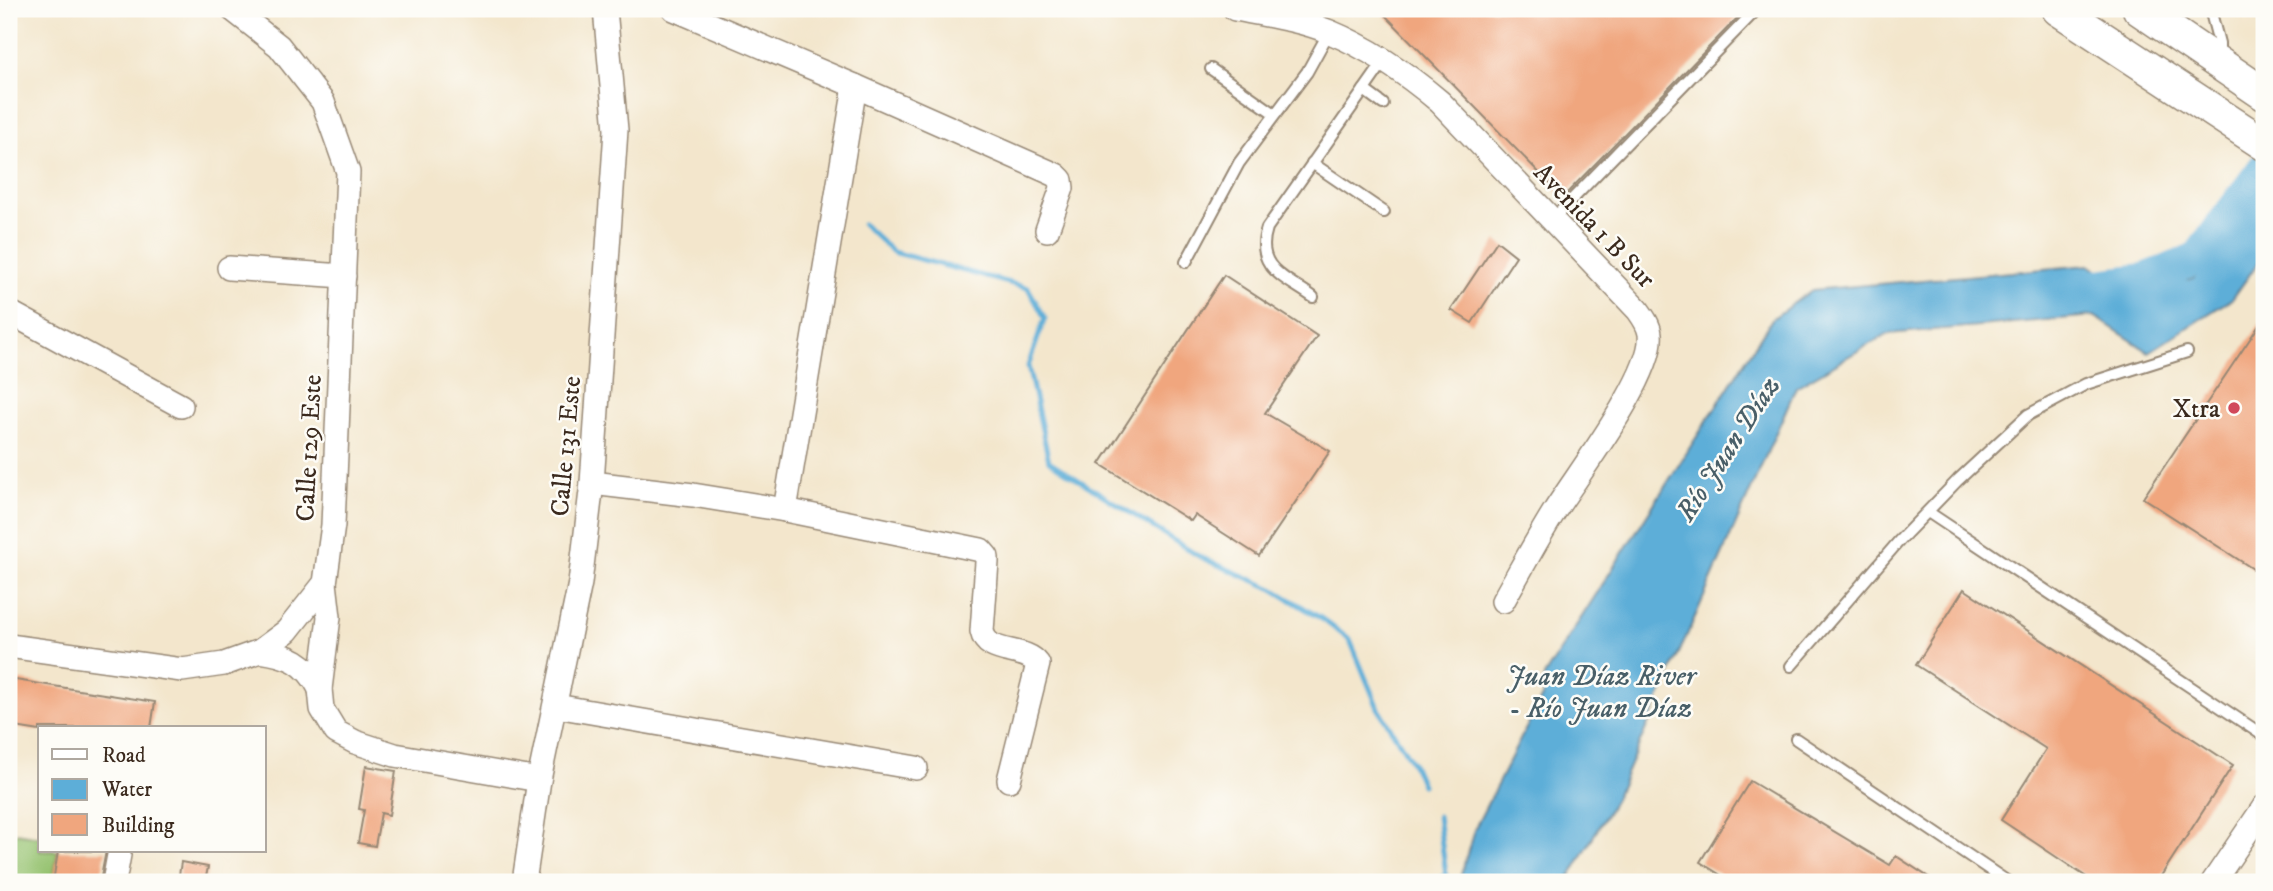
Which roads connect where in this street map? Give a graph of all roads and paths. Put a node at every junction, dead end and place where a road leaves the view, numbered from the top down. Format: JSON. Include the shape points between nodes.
{"nodes":[{"id":1,"x":232,"y":9,"type":"edge"},
{"id":2,"x":606,"y":9,"type":"edge"},
{"id":3,"x":674,"y":9,"type":"edge"},
{"id":4,"x":1235,"y":9,"type":"edge"},
{"id":5,"x":1757,"y":9,"type":"edge"},
{"id":6,"x":2058,"y":9,"type":"edge"},
{"id":7,"x":2139,"y":9,"type":"edge"},
{"id":8,"x":2210,"y":9,"type":"edge"},
{"id":9,"x":1297,"y":15,"type":"edge"},
{"id":10,"x":1329,"y":32,"type":"junction"},
{"id":11,"x":1385,"y":60,"type":"junction"},
{"id":12,"x":1212,"y":69,"type":"dead end"},
{"id":13,"x":2229,"y":69,"type":"junction"},
{"id":14,"x":855,"y":86,"type":"junction"},
{"id":15,"x":1364,"y":90,"type":"junction"},
{"id":16,"x":2264,"y":94,"type":"edge"},
{"id":17,"x":1383,"y":104,"type":"dead end"},
{"id":18,"x":1275,"y":114,"type":"junction"},
{"id":19,"x":2264,"y":144,"type":"edge"},
{"id":20,"x":1312,"y":163,"type":"junction"},
{"id":21,"x":1384,"y":212,"type":"dead end"},
{"id":22,"x":1552,"y":220,"type":"junction"},
{"id":23,"x":1047,"y":230,"type":"dead end"},
{"id":24,"x":1186,"y":262,"type":"dead end"},
{"id":25,"x":229,"y":268,"type":"dead end"},
{"id":26,"x":344,"y":275,"type":"junction"},
{"id":27,"x":1313,"y":297,"type":"dead end"},
{"id":28,"x":9,"y":312,"type":"edge"},
{"id":29,"x":2187,"y":352,"type":"dead end"},
{"id":30,"x":181,"y":407,"type":"dead end"},
{"id":31,"x":592,"y":483,"type":"junction"},
{"id":32,"x":785,"y":510,"type":"junction"},
{"id":33,"x":1928,"y":512,"type":"junction"},
{"id":34,"x":325,"y":583,"type":"junction"},
{"id":35,"x":1503,"y":601,"type":"dead end"},
{"id":36,"x":9,"y":646,"type":"edge"},
{"id":37,"x":260,"y":651,"type":"junction"},
{"id":38,"x":1791,"y":666,"type":"dead end"},
{"id":39,"x":320,"y":689,"type":"junction"},
{"id":40,"x":556,"y":706,"type":"junction"},
{"id":41,"x":2264,"y":736,"type":"edge"},
{"id":42,"x":1796,"y":739,"type":"dead end"},
{"id":43,"x":916,"y":768,"type":"dead end"},
{"id":44,"x":539,"y":780,"type":"junction"},
{"id":45,"x":1009,"y":780,"type":"dead end"},
{"id":46,"x":2264,"y":807,"type":"edge"},
{"id":47,"x":119,"y":855,"type":"dead end"},
{"id":48,"x":114,"y":882,"type":"edge"},
{"id":49,"x":527,"y":882,"type":"edge"},
{"id":50,"x":2008,"y":882,"type":"edge"},
{"id":51,"x":2213,"y":882,"type":"edge"}],
"edges":[{"from":1,"to":26,"type":"street","name":"Calle 129 Este","via":[[279,46],[323,102],[348,173]]},
{"from":2,"to":31,"type":"street","name":"Calle 131 Este","via":[[616,130]]},
{"from":3,"to":14,"type":"street"},
{"from":4,"to":9,"type":"street","name":"Avenida 1 B Sur"},
{"from":5,"to":22,"type":"lane"},
{"from":6,"to":19,"type":"main road"},
{"from":7,"to":13,"type":"main road"},
{"from":8,"to":13,"type":"lane"},
{"from":9,"to":10,"type":"street","name":"Avenida 1 B Sur"},
{"from":10,"to":11,"type":"street","name":"Avenida 1 B Sur"},
{"from":10,"to":18,"type":"lane","via":[[1307,72]]},
{"from":11,"to":15,"type":"lane"},
{"from":11,"to":22,"type":"street","name":"Avenida 1 B Sur","via":[[1440,102]]},
{"from":12,"to":18,"type":"lane"},
{"from":13,"to":16,"type":"main road"},
{"from":14,"to":23,"type":"street","via":[[1059,176],[1062,188]]},
{"from":14,"to":32,"type":"street"},
{"from":15,"to":17,"type":"lane"},
{"from":15,"to":20,"type":"lane"},
{"from":18,"to":24,"type":"lane","via":[[1239,163]]},
{"from":20,"to":21,"type":"lane"},
{"from":20,"to":27,"type":"lane","via":[[1267,228],[1262,243],[1267,262]]},
{"from":22,"to":35,"type":"street","name":"Avenida 1 B Sur","via":[[1638,310],[1650,334],[1629,397]]},
{"from":25,"to":26,"type":"street"},
{"from":26,"to":34,"type":"street","name":"Calle 129 Este","via":[[333,525]]},
{"from":28,"to":30,"type":"street"},
{"from":29,"to":33,"type":"lane","via":[[2086,384],[2028,415]]},
{"from":31,"to":32,"type":"street"},
{"from":31,"to":40,"type":"street","name":"Calle 131 Este","via":[[580,583]]},
{"from":32,"to":45,"type":"street","via":[[985,553],[984,640],[1031,657],[1038,664]]},
{"from":33,"to":38,"type":"lane"},
{"from":33,"to":41,"type":"lane"},
{"from":34,"to":37,"type":"street","name":"Calle 129 Este","via":[[288,631]]},
{"from":34,"to":39,"type":"street","via":[[329,617]]},
{"from":36,"to":37,"type":"street","name":"Calle 129 Este","via":[[182,670],[224,664]]},
{"from":37,"to":39,"type":"street","via":[[301,664]]},
{"from":39,"to":44,"type":"street","via":[[322,709],[335,732],[355,742],[395,755]]},
{"from":40,"to":43,"type":"street"},
{"from":40,"to":44,"type":"street","name":"Calle 131 Este"},
{"from":42,"to":50,"type":"lane"},
{"from":44,"to":49,"type":"street","name":"Calle 131 Este"},
{"from":46,"to":51,"type":"street"},
{"from":47,"to":48,"type":"street"}]}
